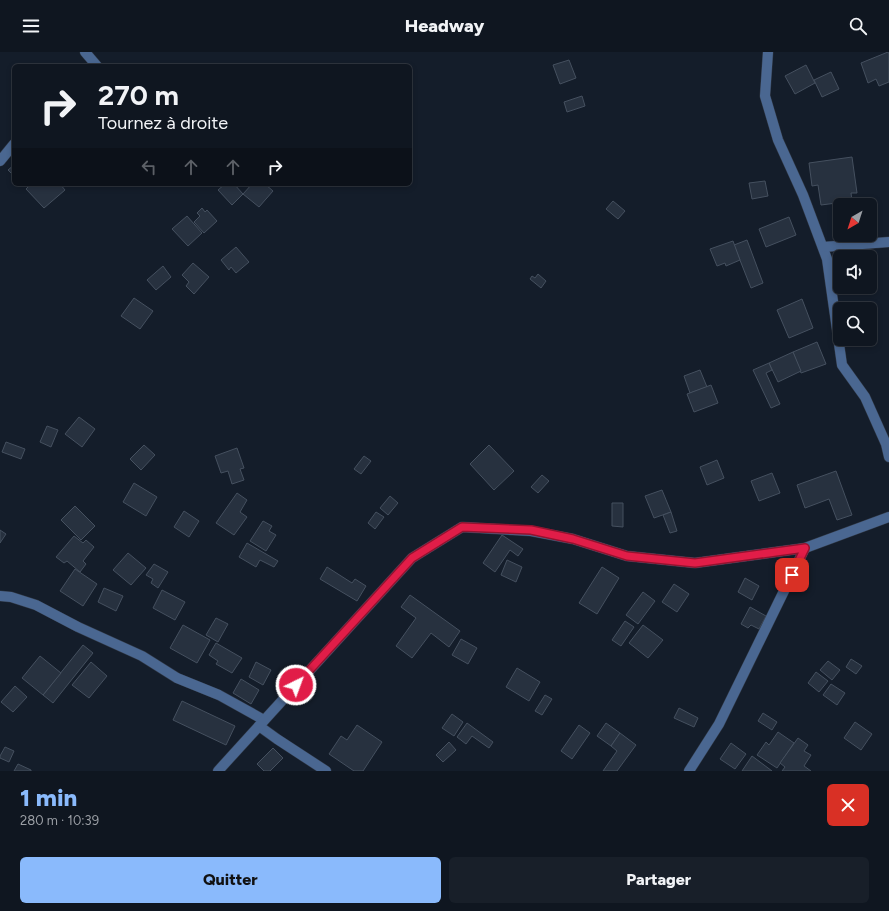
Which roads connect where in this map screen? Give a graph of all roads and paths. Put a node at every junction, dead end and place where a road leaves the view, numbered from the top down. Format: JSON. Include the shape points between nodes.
{"nodes":[{"id":1,"x":85,"y":52,"type":"edge"},
{"id":2,"x":768,"y":52,"type":"edge"},
{"id":3,"x":95,"y":64,"type":"edge"},
{"id":4,"x":12,"y":146,"type":"edge"},
{"id":5,"x":0,"y":161,"type":"edge"},
{"id":6,"x":889,"y":242,"type":"edge"},
{"id":7,"x":823,"y":247,"type":"junction"},
{"id":8,"x":889,"y":457,"type":"edge"},
{"id":9,"x":889,"y":517,"type":"edge"},
{"id":10,"x":805,"y":548,"type":"junction"},
{"id":11,"x":0,"y":596,"type":"edge"},
{"id":12,"x":262,"y":723,"type":"junction"},
{"id":13,"x":218,"y":771,"type":"edge"},
{"id":14,"x":326,"y":771,"type":"edge"},
{"id":15,"x":689,"y":771,"type":"edge"}],
"edges":[{"from":1,"to":3,"type":"street"},
{"from":2,"to":7,"type":"street","via":[[765,96],[778,140]]},
{"from":4,"to":5,"type":"street"},
{"from":6,"to":7,"type":"street"},
{"from":7,"to":8,"type":"street","via":[[828,259],[842,365],[865,397],[886,444]]},
{"from":9,"to":10,"type":"street"},
{"from":10,"to":12,"type":"street","via":[[695,563],[627,556],[573,539],[531,530],[462,527],[412,558]]},
{"from":10,"to":15,"type":"street","via":[[719,724]]},
{"from":11,"to":12,"type":"street","via":[[36,605],[142,656],[177,678],[219,696]]},
{"from":12,"to":13,"type":"street"},
{"from":12,"to":14,"type":"street","via":[[277,739]]}]}
